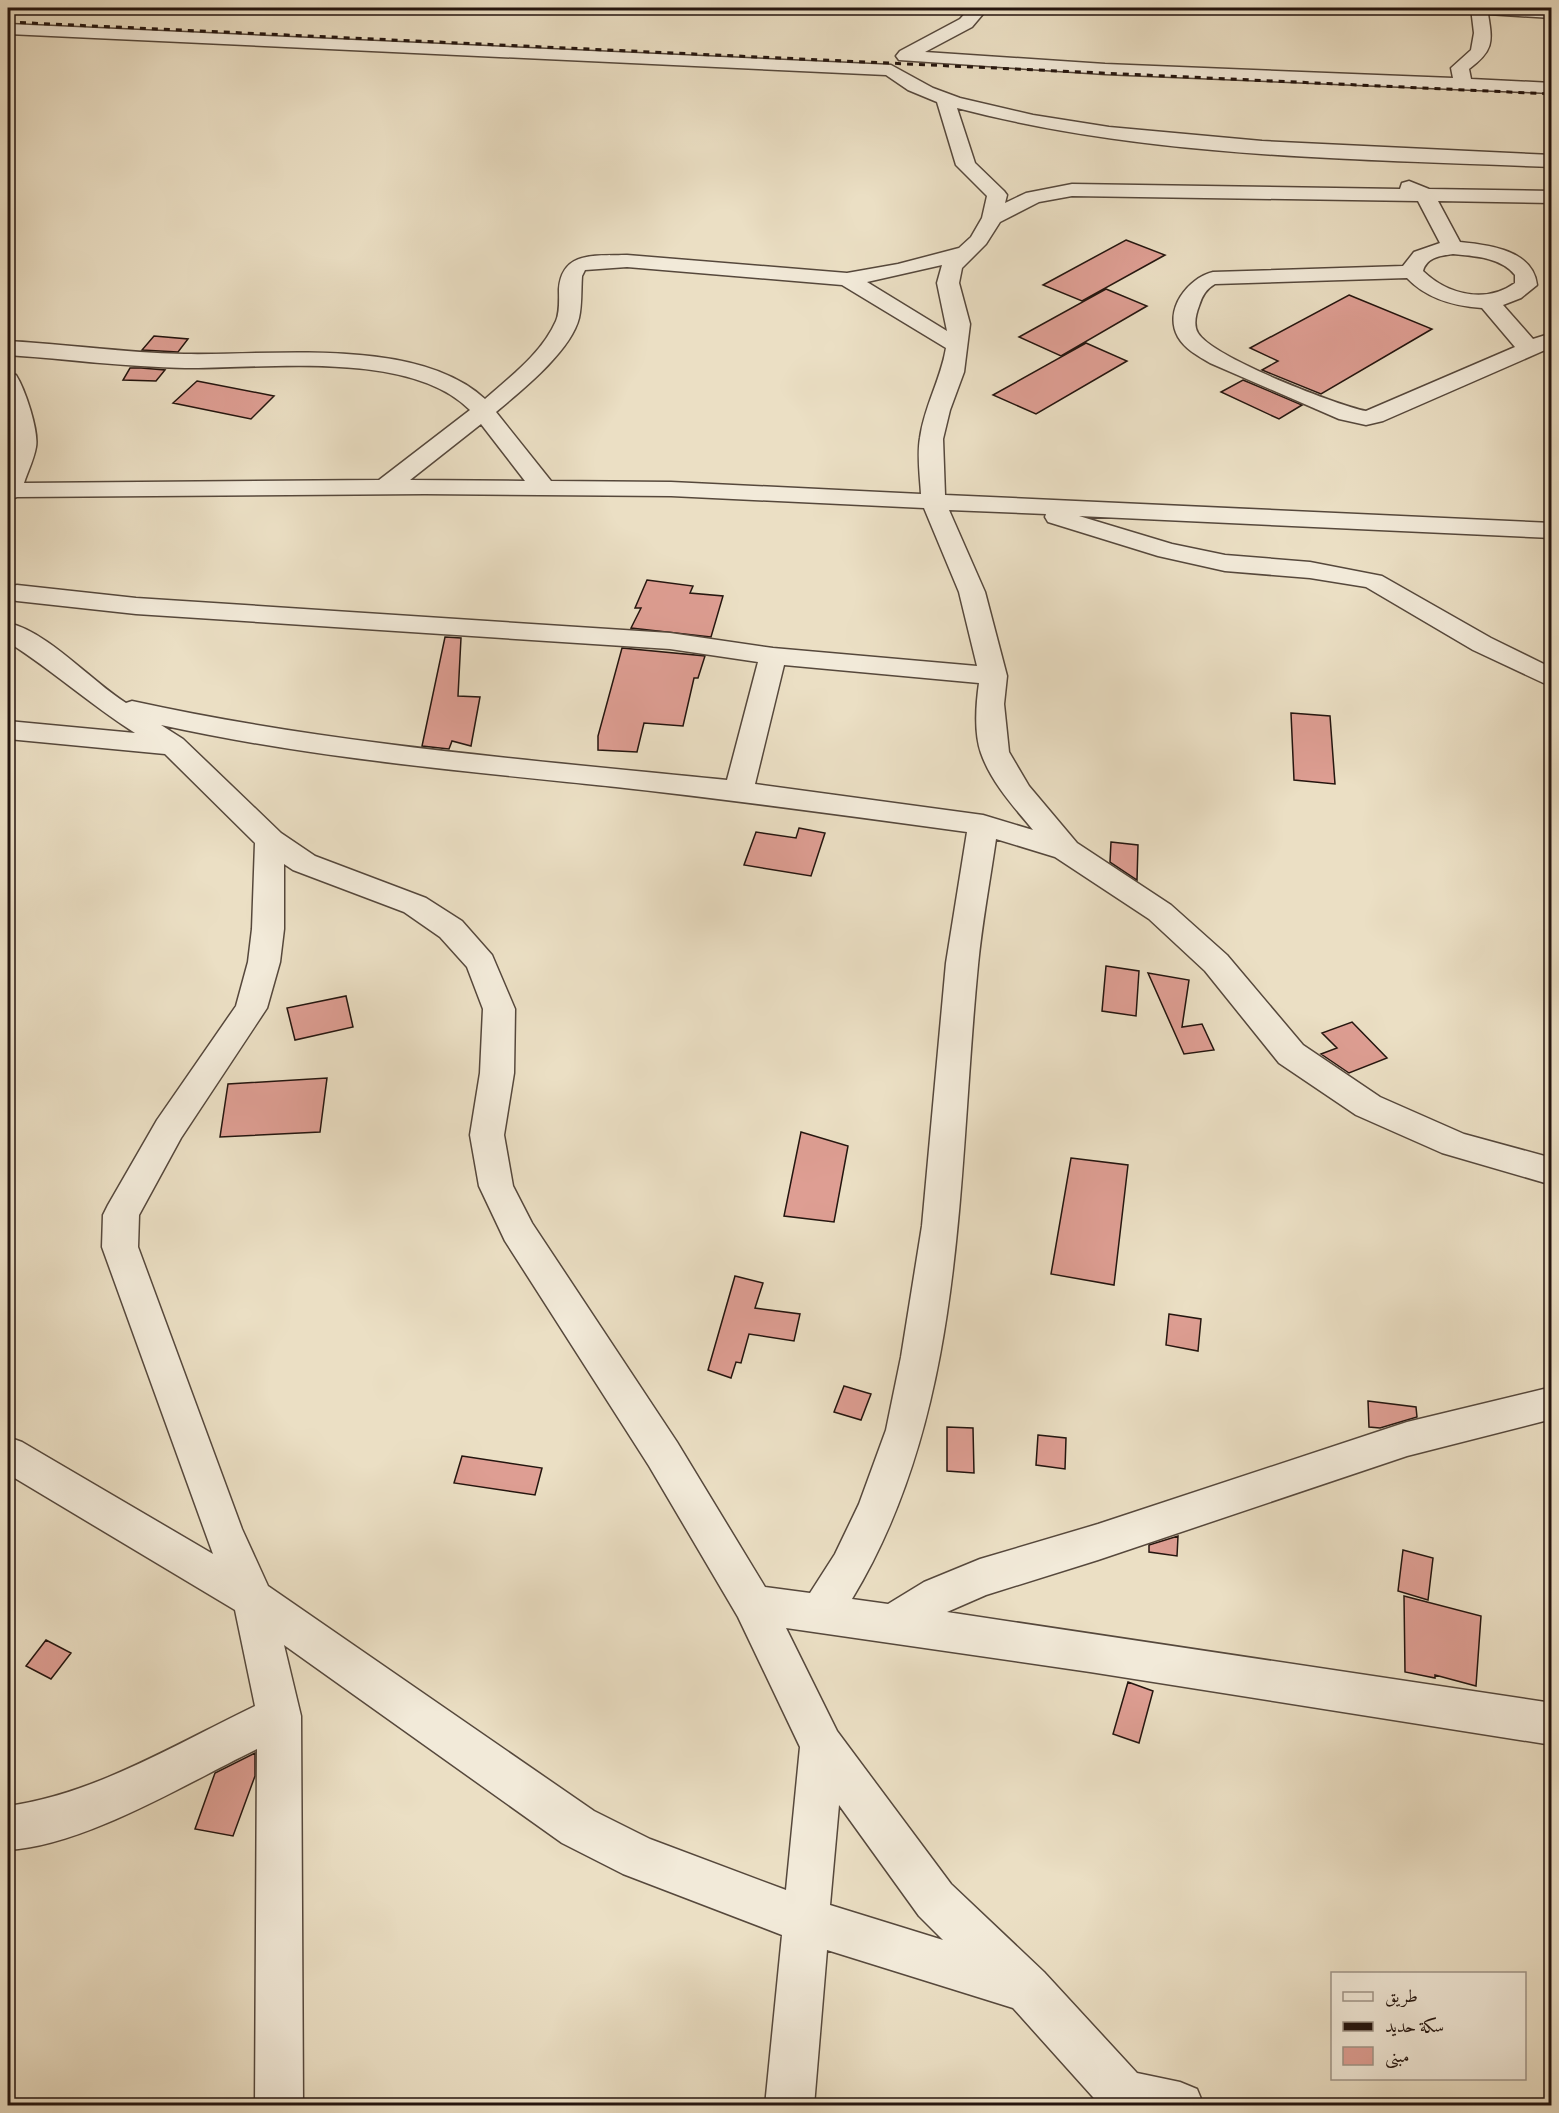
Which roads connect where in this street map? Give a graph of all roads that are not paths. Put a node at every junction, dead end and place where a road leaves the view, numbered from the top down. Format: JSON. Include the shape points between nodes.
{"nodes":[{"id":1,"x":979,"y":8,"type":"edge"},
{"id":2,"x":1479,"y":8,"type":"edge"},
{"id":3,"x":1551,"y":12,"type":"edge"},
{"id":4,"x":8,"y":29,"type":"edge"},
{"id":5,"x":904,"y":56,"type":"junction"},
{"id":6,"x":891,"y":70,"type":"junction"},
{"id":7,"x":1462,"y":84,"type":"junction"},
{"id":8,"x":1551,"y":88,"type":"edge"},
{"id":9,"x":945,"y":99,"type":"junction"},
{"id":10,"x":1332,"y":150,"type":"junction"},
{"id":11,"x":1551,"y":161,"type":"edge"},
{"id":12,"x":1425,"y":195,"type":"junction"},
{"id":13,"x":1551,"y":197,"type":"edge"},
{"id":14,"x":992,"y":218,"type":"junction"},
{"id":15,"x":1452,"y":248,"type":"junction"},
{"id":16,"x":963,"y":254,"type":"junction"},
{"id":17,"x":1412,"y":272,"type":"junction"},
{"id":18,"x":847,"y":279,"type":"junction"},
{"id":19,"x":1487,"y":300,"type":"junction"},
{"id":20,"x":1551,"y":339,"type":"edge"},
{"id":21,"x":957,"y":346,"type":"junction"},
{"id":22,"x":8,"y":348,"type":"edge"},
{"id":23,"x":1530,"y":350,"type":"junction"},
{"id":24,"x":8,"y":380,"type":"edge"},
{"id":25,"x":484,"y":411,"type":"junction"},
{"id":26,"x":385,"y":487,"type":"junction"},
{"id":27,"x":544,"y":488,"type":"junction"},
{"id":28,"x":8,"y":491,"type":"edge"},
{"id":29,"x":933,"y":501,"type":"junction"},
{"id":30,"x":1015,"y":504,"type":"junction"},
{"id":31,"x":1551,"y":531,"type":"edge"},
{"id":32,"x":8,"y":568,"type":"edge"},
{"id":33,"x":17,"y":593,"type":"junction"},
{"id":34,"x":8,"y":631,"type":"edge"},
{"id":35,"x":773,"y":656,"type":"junction"},
{"id":36,"x":50,"y":657,"type":"junction"},
{"id":37,"x":993,"y":676,"type":"junction"},
{"id":38,"x":1551,"y":679,"type":"edge"},
{"id":39,"x":110,"y":705,"type":"junction"},
{"id":40,"x":8,"y":730,"type":"edge"},
{"id":41,"x":173,"y":745,"type":"junction"},
{"id":42,"x":740,"y":791,"type":"junction"},
{"id":43,"x":983,"y":825,"type":"junction"},
{"id":44,"x":270,"y":840,"type":"junction"},
{"id":45,"x":1066,"y":850,"type":"junction"},
{"id":46,"x":1551,"y":1172,"type":"edge"},
{"id":47,"x":1551,"y":1403,"type":"edge"},
{"id":48,"x":8,"y":1454,"type":"edge"},
{"id":49,"x":253,"y":1599,"type":"junction"},
{"id":50,"x":753,"y":1604,"type":"junction"},
{"id":51,"x":820,"y":1614,"type":"junction"},
{"id":52,"x":891,"y":1625,"type":"junction"},
{"id":53,"x":279,"y":1716,"type":"junction"},
{"id":54,"x":1551,"y":1724,"type":"edge"},
{"id":55,"x":822,"y":1746,"type":"junction"},
{"id":56,"x":8,"y":1828,"type":"edge"},
{"id":57,"x":804,"y":1920,"type":"junction"},
{"id":58,"x":1027,"y":1989,"type":"junction"},
{"id":59,"x":1131,"y":2100,"type":"edge"},
{"id":60,"x":279,"y":2106,"type":"edge"},
{"id":61,"x":789,"y":2106,"type":"edge"},
{"id":62,"x":1180,"y":2106,"type":"edge"}],
"edges":[{"from":1,"to":5,"type":"street","via":[[966,23]]},
{"from":2,"to":3,"type":"street"},
{"from":2,"to":7,"type":"street","via":[[1483,33],[1480,52],[1460,68]]},
{"from":4,"to":6,"type":"street"},
{"from":5,"to":6,"type":"street"},
{"from":5,"to":7,"type":"street"},
{"from":6,"to":9,"type":"street","via":[[907,85]]},
{"from":7,"to":8,"type":"street"},
{"from":9,"to":10,"type":"street","via":[[1033,122],[1104,134]]},
{"from":9,"to":14,"type":"street","via":[[966,165],[997,195]]},
{"from":10,"to":11,"type":"street"},
{"from":10,"to":12,"type":"street"},
{"from":12,"to":13,"type":"street"},
{"from":12,"to":14,"type":"street","via":[[1072,190],[1033,197]]},
{"from":12,"to":15,"type":"street"},
{"from":14,"to":16,"type":"street","via":[[979,240]]},
{"from":15,"to":17,"type":"street","via":[[1425,253],[1415,261]]},
{"from":15,"to":19,"type":"street","via":[[1491,253],[1532,268],[1526,285],[1518,292],[1506,299]]},
{"from":16,"to":18,"type":"street"},
{"from":16,"to":21,"type":"street","via":[[952,267],[948,283],[959,324]]},
{"from":17,"to":19,"type":"street","via":[[1426,286],[1444,294],[1465,300]]},
{"from":17,"to":23,"type":"street","via":[[1213,278],[1195,289],[1184,313],[1185,327],[1190,338],[1226,363],[1347,414],[1366,418]]},
{"from":18,"to":21,"type":"street"},
{"from":18,"to":25,"type":"street","via":[[627,261],[578,266],[571,275],[568,319],[551,348],[528,374]]},
{"from":19,"to":23,"type":"street"},
{"from":20,"to":23,"type":"street"},
{"from":21,"to":29,"type":"street","via":[[931,439]]},
{"from":22,"to":25,"type":"street","via":[[147,360],[322,359],[375,364],[427,377],[468,397]]},
{"from":24,"to":28,"type":"street","via":[[18,406],[25,445]]},
{"from":25,"to":26,"type":"street"},
{"from":25,"to":27,"type":"street"},
{"from":26,"to":27,"type":"street"},
{"from":26,"to":28,"type":"street"},
{"from":27,"to":29,"type":"street","via":[[671,489]]},
{"from":29,"to":30,"type":"street"},
{"from":29,"to":37,"type":"street","via":[[972,592]]},
{"from":30,"to":31,"type":"street"},
{"from":30,"to":38,"type":"street","via":[[1167,551],[1225,563],[1310,570],[1373,581]]},
{"from":32,"to":33,"type":"street"},
{"from":33,"to":35,"type":"street","via":[[402,626],[670,641]]},
{"from":33,"to":36,"type":"street"},
{"from":34,"to":36,"type":"street"},
{"from":35,"to":37,"type":"street"},
{"from":35,"to":42,"type":"street"},
{"from":36,"to":39,"type":"street"},
{"from":37,"to":45,"type":"street","via":[[990,704],[995,752],[1017,791]]},
{"from":39,"to":41,"type":"street"},
{"from":39,"to":42,"type":"street","via":[[227,731],[358,752]]},
{"from":40,"to":41,"type":"street"},
{"from":41,"to":44,"type":"street"},
{"from":42,"to":43,"type":"street"},
{"from":43,"to":45,"type":"street"},
{"from":43,"to":51,"type":"street","via":[[962,963],[940,1226],[905,1430],[878,1506],[849,1567]]},
{"from":44,"to":49,"type":"street","via":[[268,929],[264,962],[251,1008],[169,1129],[126,1205],[121,1215],[120,1247],[222,1529]]},
{"from":44,"to":50,"type":"street","via":[[304,863],[415,905],[452,929],[482,963],[499,1009],[497,1073],[488,1135],[496,1186],[518,1231],[663,1454]]},
{"from":45,"to":46,"type":"street","via":[[1160,912],[1216,963],[1291,1054],[1368,1106],[1454,1144]]},
{"from":47,"to":52,"type":"street","via":[[1407,1439],[980,1578],[939,1595]]},
{"from":48,"to":49,"type":"street"},
{"from":49,"to":53,"type":"street"},
{"from":49,"to":57,"type":"street","via":[[578,1827],[639,1858]]},
{"from":50,"to":51,"type":"street"},
{"from":50,"to":55,"type":"street"},
{"from":51,"to":52,"type":"street"},
{"from":52,"to":54,"type":"street"},
{"from":53,"to":56,"type":"street","via":[[94,1806],[36,1825]]},
{"from":53,"to":60,"type":"street"},
{"from":55,"to":57,"type":"street"},
{"from":55,"to":58,"type":"street","via":[[935,1900]]},
{"from":57,"to":58,"type":"street"},
{"from":57,"to":61,"type":"street"},
{"from":58,"to":59,"type":"street"},
{"from":59,"to":62,"type":"street"}]}
